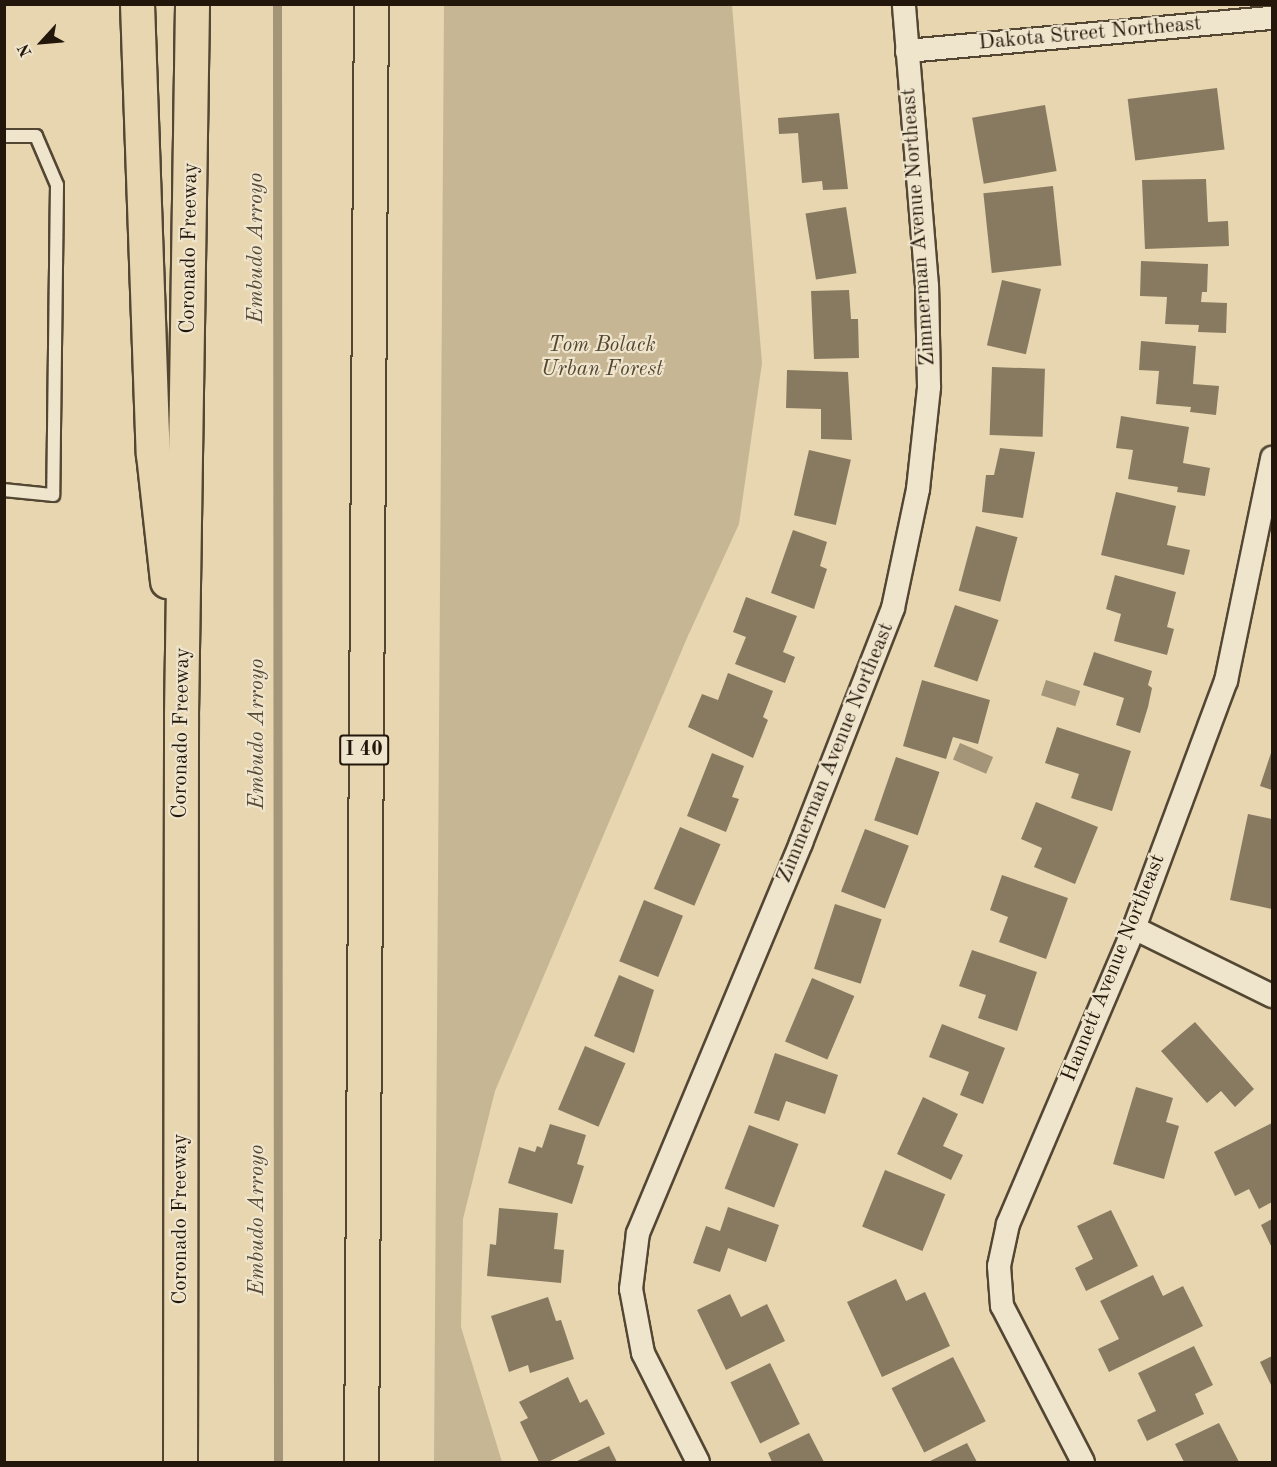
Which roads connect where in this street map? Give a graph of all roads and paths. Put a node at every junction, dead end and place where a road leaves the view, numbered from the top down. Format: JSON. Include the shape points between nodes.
{"nodes":[{"id":1,"x":137,"y":4,"type":"edge"},
{"id":2,"x":192,"y":4,"type":"edge"},
{"id":3,"x":373,"y":4,"type":"edge"},
{"id":4,"x":904,"y":4,"type":"edge"},
{"id":5,"x":1272,"y":18,"type":"edge"},
{"id":6,"x":908,"y":51,"type":"junction"},
{"id":7,"x":4,"y":136,"type":"edge"},
{"id":8,"x":1272,"y":458,"type":"edge"},
{"id":9,"x":4,"y":490,"type":"edge"},
{"id":10,"x":182,"y":714,"type":"junction"},
{"id":11,"x":1134,"y":928,"type":"junction"},
{"id":12,"x":1272,"y":996,"type":"edge"},
{"id":13,"x":180,"y":1462,"type":"edge"},
{"id":14,"x":361,"y":1462,"type":"edge"},
{"id":15,"x":698,"y":1462,"type":"edge"},
{"id":16,"x":1083,"y":1462,"type":"edge"}],
"edges":[{"from":1,"to":10,"type":"highway","via":[[153,453]]},
{"from":2,"to":10,"type":"highway","name":"Coronado Freeway"},
{"from":3,"to":14,"type":"highway","number":"I 40","via":[[367,223]]},
{"from":4,"to":6,"type":"street","name":"Zimmerman Avenue Northeast"},
{"from":5,"to":6,"type":"street","name":"Dakota Street Northeast"},
{"from":6,"to":15,"type":"street","name":"Zimmerman Avenue Northeast","via":[[927,286],[929,387],[918,489],[893,608],[801,843],[638,1233],[631,1288],[643,1353]]},
{"from":7,"to":9,"type":"lane","via":[[36,136],[57,185],[53,495]]},
{"from":8,"to":11,"type":"street","name":"Hannett Avenue Northeast","via":[[1226,681]]},
{"from":10,"to":13,"type":"highway","name":"Coronado Freeway"},
{"from":11,"to":12,"type":"street"},
{"from":11,"to":16,"type":"street","name":"Hannett Avenue Northeast","via":[[1008,1224],[999,1266],[1002,1306]]}]}
